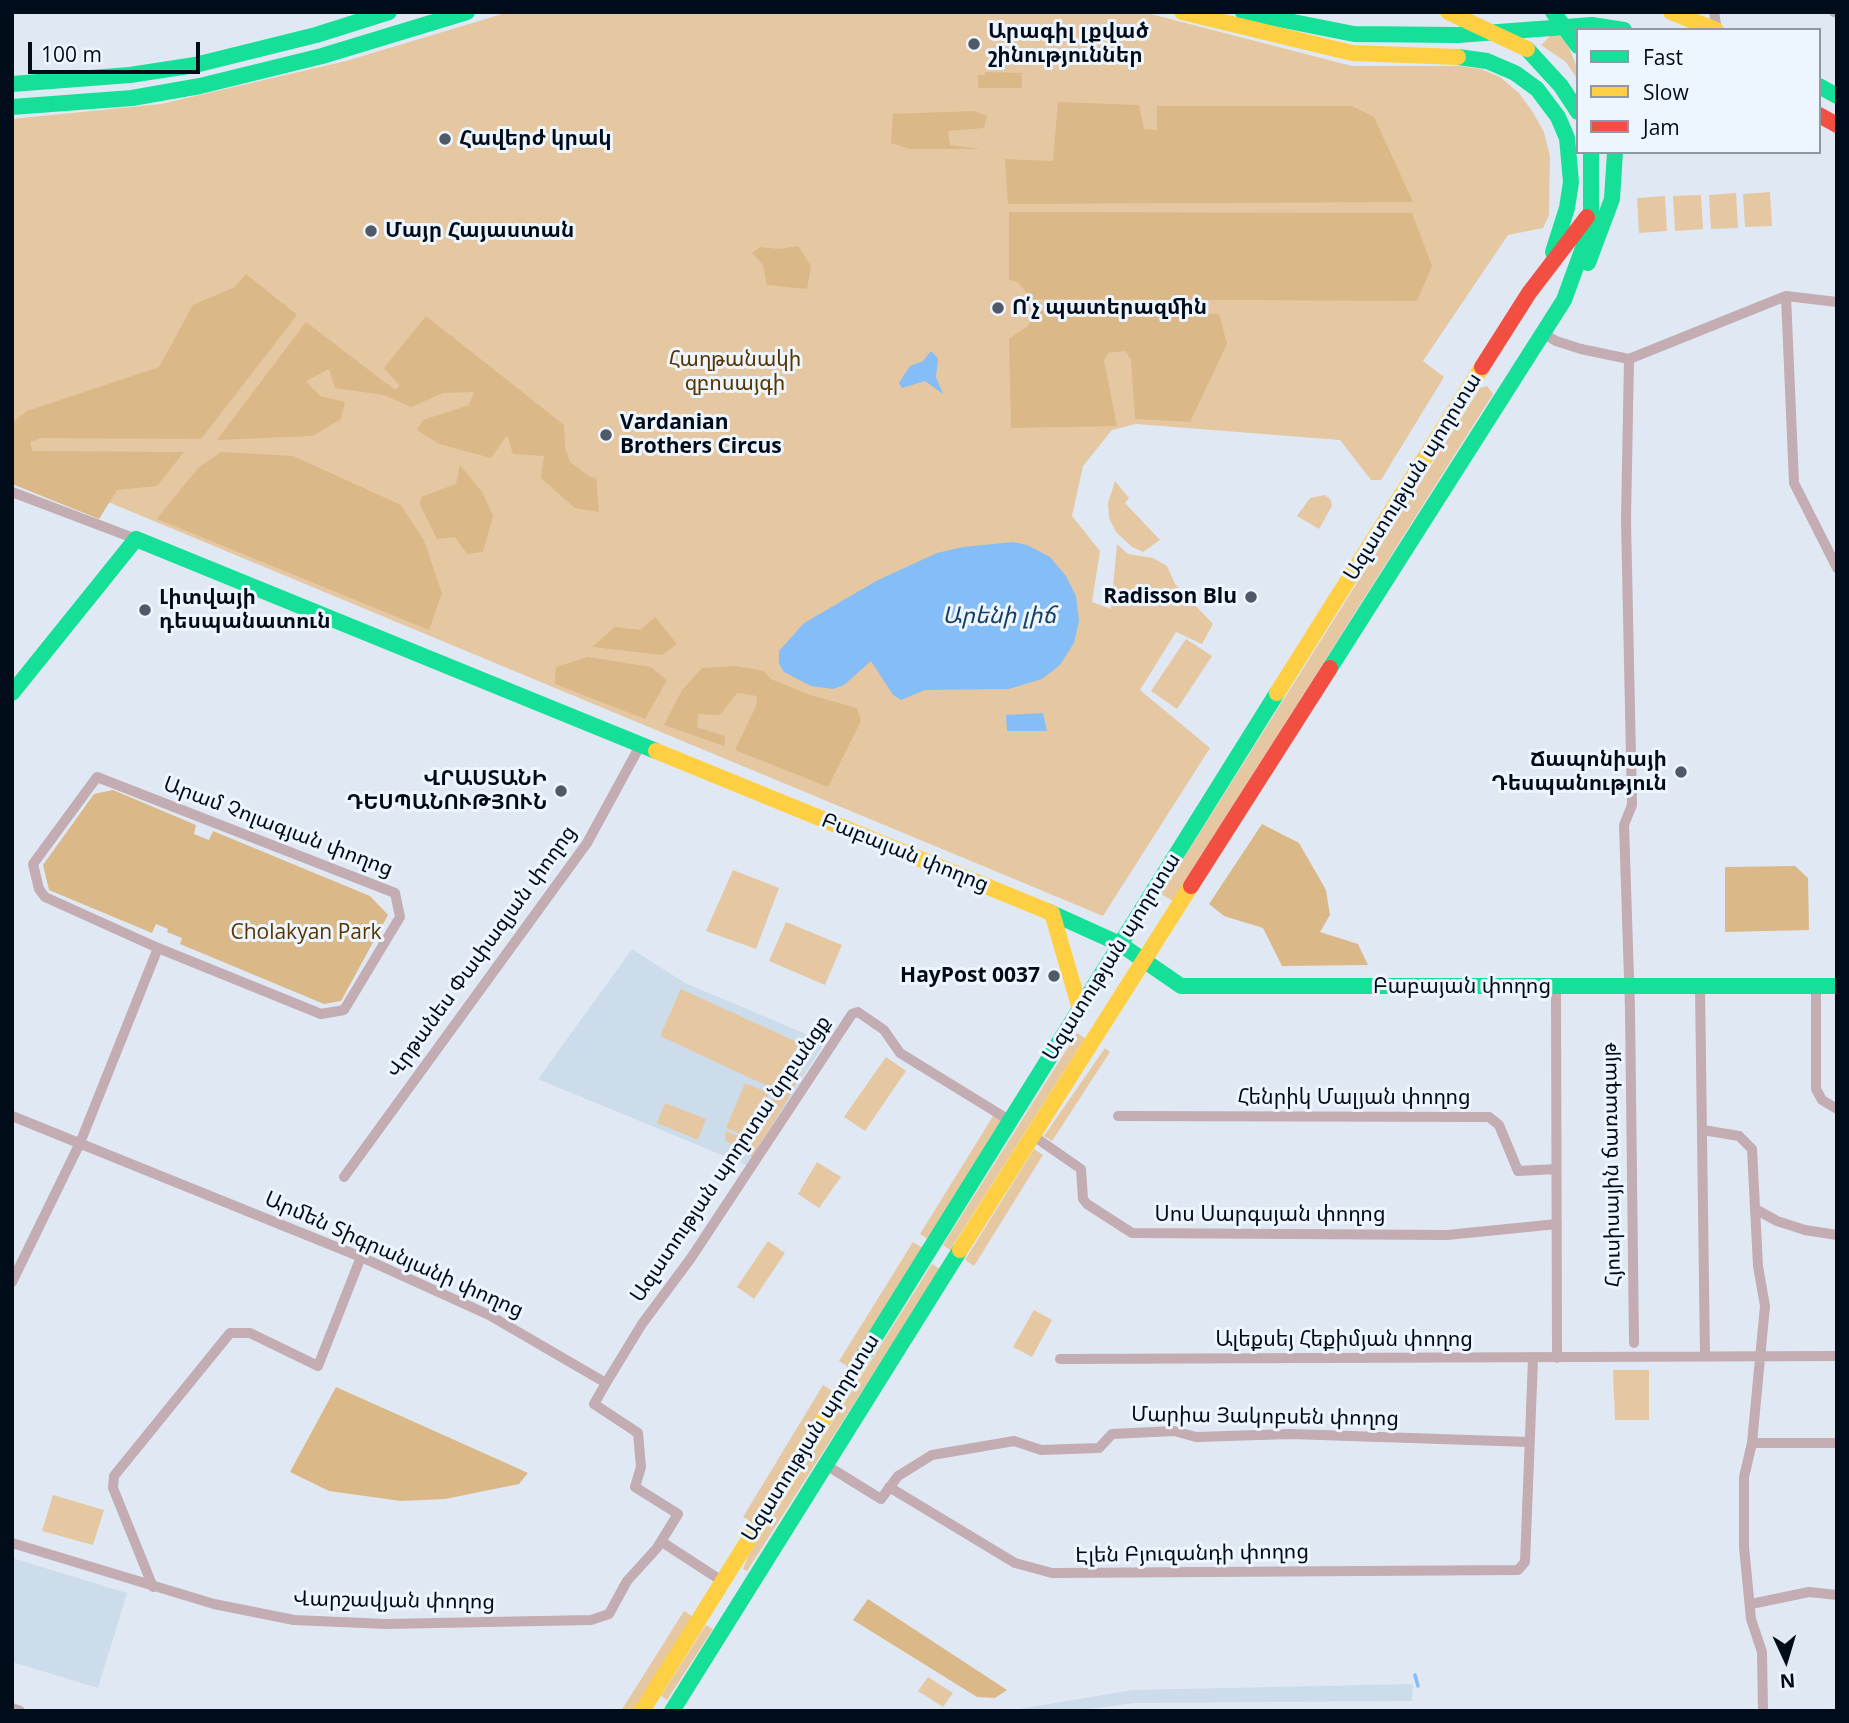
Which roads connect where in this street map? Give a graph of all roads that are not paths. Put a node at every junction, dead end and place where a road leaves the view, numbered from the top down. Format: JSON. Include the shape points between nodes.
{"nodes":[{"id":1,"x":389,"y":12,"type":"edge"},
{"id":2,"x":467,"y":12,"type":"edge"},
{"id":3,"x":1182,"y":12,"type":"edge"},
{"id":4,"x":1243,"y":12,"type":"edge"},
{"id":5,"x":1448,"y":12,"type":"edge"},
{"id":6,"x":1553,"y":12,"type":"edge"},
{"id":7,"x":1671,"y":12,"type":"edge"},
{"id":8,"x":1611,"y":28,"type":"edge"},
{"id":9,"x":1712,"y":28,"type":"edge"},
{"id":10,"x":1576,"y":43,"type":"edge"},
{"id":11,"x":12,"y":84,"type":"edge"},
{"id":12,"x":1821,"y":87,"type":"edge"},
{"id":13,"x":1837,"y":96,"type":"edge"},
{"id":14,"x":12,"y":107,"type":"edge"},
{"id":15,"x":1576,"y":109,"type":"edge"},
{"id":16,"x":1821,"y":116,"type":"edge"},
{"id":17,"x":1837,"y":125,"type":"edge"},
{"id":18,"x":1591,"y":154,"type":"edge"},
{"id":19,"x":1615,"y":154,"type":"edge"},
{"id":20,"x":1591,"y":211,"type":"junction"},
{"id":21,"x":1547,"y":269,"type":"junction"},
{"id":22,"x":1529,"y":293,"type":"junction"},
{"id":23,"x":1786,"y":296,"type":"junction"},
{"id":24,"x":1564,"y":300,"type":"junction"},
{"id":25,"x":1837,"y":302,"type":"edge"},
{"id":26,"x":1543,"y":333,"type":"junction"},
{"id":27,"x":1629,"y":359,"type":"junction"},
{"id":28,"x":1521,"y":367,"type":"junction"},
{"id":29,"x":12,"y":492,"type":"edge"},
{"id":30,"x":136,"y":539,"type":"junction"},
{"id":31,"x":1837,"y":568,"type":"edge"},
{"id":32,"x":12,"y":694,"type":"edge"},
{"id":33,"x":641,"y":744,"type":"junction"},
{"id":34,"x":1052,"y":913,"type":"junction"},
{"id":35,"x":1120,"y":944,"type":"junction"},
{"id":36,"x":158,"y":948,"type":"junction"},
{"id":37,"x":1145,"y":959,"type":"junction"},
{"id":38,"x":1816,"y":986,"type":"junction"},
{"id":39,"x":1837,"y":986,"type":"edge"},
{"id":40,"x":1700,"y":987,"type":"junction"},
{"id":41,"x":1556,"y":988,"type":"junction"},
{"id":42,"x":1629,"y":988,"type":"junction"},
{"id":43,"x":1080,"y":1009,"type":"junction"},
{"id":44,"x":1837,"y":1109,"type":"edge"},
{"id":45,"x":12,"y":1116,"type":"edge"},
{"id":46,"x":1118,"y":1116,"type":"dead end"},
{"id":47,"x":1009,"y":1120,"type":"junction"},
{"id":48,"x":1703,"y":1129,"type":"junction"},
{"id":49,"x":1032,"y":1135,"type":"junction"},
{"id":50,"x":80,"y":1143,"type":"junction"},
{"id":51,"x":1556,"y":1169,"type":"junction"},
{"id":52,"x":344,"y":1177,"type":"dead end"},
{"id":53,"x":1757,"y":1210,"type":"junction"},
{"id":54,"x":1556,"y":1224,"type":"junction"},
{"id":55,"x":1837,"y":1235,"type":"edge"},
{"id":56,"x":361,"y":1257,"type":"junction"},
{"id":57,"x":12,"y":1282,"type":"edge"},
{"id":58,"x":1634,"y":1343,"type":"dead end"},
{"id":59,"x":1762,"y":1355,"type":"junction"},
{"id":60,"x":1837,"y":1356,"type":"edge"},
{"id":61,"x":1705,"y":1357,"type":"junction"},
{"id":62,"x":1557,"y":1358,"type":"junction"},
{"id":63,"x":1060,"y":1359,"type":"dead end"},
{"id":64,"x":1532,"y":1359,"type":"junction"},
{"id":65,"x":606,"y":1383,"type":"junction"},
{"id":66,"x":1529,"y":1442,"type":"junction"},
{"id":67,"x":1752,"y":1443,"type":"junction"},
{"id":68,"x":1837,"y":1443,"type":"edge"},
{"id":69,"x":826,"y":1465,"type":"junction"},
{"id":70,"x":889,"y":1487,"type":"junction"},
{"id":71,"x":662,"y":1542,"type":"junction"},
{"id":72,"x":12,"y":1543,"type":"edge"},
{"id":73,"x":722,"y":1581,"type":"junction"},
{"id":74,"x":153,"y":1587,"type":"junction"},
{"id":75,"x":1837,"y":1595,"type":"edge"},
{"id":76,"x":1751,"y":1604,"type":"junction"},
{"id":77,"x":12,"y":1708,"type":"edge"},
{"id":78,"x":20,"y":1711,"type":"edge"},
{"id":79,"x":642,"y":1711,"type":"edge"},
{"id":80,"x":672,"y":1711,"type":"edge"},
{"id":81,"x":1763,"y":1711,"type":"edge"}],
"edges":[{"from":1,"to":11,"type":"main road","via":[[195,65]]},
{"from":2,"to":14,"type":"main road","via":[[322,56],[200,86],[132,98]]},
{"from":3,"to":21,"type":"main road","via":[[1323,48],[1487,61],[1538,89],[1567,138],[1571,182]]},
{"from":4,"to":8,"type":"main road","via":[[1353,34]]},
{"from":5,"to":15,"type":"main road","bridge":true,"via":[[1527,49]]},
{"from":6,"to":10,"type":"main road","bridge":true},
{"from":7,"to":9,"type":"main road"},
{"from":12,"to":13,"type":"main road"},
{"from":16,"to":17,"type":"main road"},
{"from":18,"to":20,"type":"main road","name":"Ազատության պողոտա"},
{"from":19,"to":24,"type":"main road","via":[[1612,198],[1602,229]]},
{"from":20,"to":21,"type":"main road","name":"Ազատության պողոտա"},
{"from":20,"to":24,"type":"main road","name":"Ազատության պողոտա"},
{"from":21,"to":22,"type":"main road","name":"Ազատության պողոտա"},
{"from":22,"to":28,"type":"main road","via":[[1544,296],[1549,312],[1523,355]]},
{"from":22,"to":35,"type":"main road","name":"Ազատության պողոտա"},
{"from":23,"to":25,"type":"street"},
{"from":23,"to":27,"type":"street"},
{"from":23,"to":31,"type":"street","via":[[1794,483]]},
{"from":24,"to":26,"type":"main road","name":"Ազատության պողոտա"},
{"from":26,"to":27,"type":"street","via":[[1581,349]]},
{"from":26,"to":28,"type":"main road","name":"Ազատության պողոտա"},
{"from":27,"to":42,"type":"street","name":"Հյուսիսային ճառագայթ","via":[[1626,520],[1632,805],[1623,825]]},
{"from":28,"to":37,"type":"main road","name":"Ազատության պողոտա"},
{"from":29,"to":30,"type":"street","name":"Բաբայան փողոց"},
{"from":30,"to":32,"type":"main road"},
{"from":30,"to":33,"type":"main road","name":"Բաբայան փողոց"},
{"from":33,"to":34,"type":"main road","name":"Բաբայան փողոց"},
{"from":33,"to":52,"type":"street","name":"Վրթանես Փափազյան փողոց","via":[[587,843]]},
{"from":34,"to":35,"type":"main road","name":"Բաբայան փողոց"},
{"from":34,"to":43,"type":"main road"},
{"from":35,"to":37,"type":"main road","name":"Բաբայան փողոց"},
{"from":35,"to":43,"type":"main road","name":"Ազատության պողոտա"},
{"from":36,"to":36,"type":"street","name":"Արամ Չոլագյան փողոց","via":[[45,897],[39,889],[33,864],[97,777],[395,893],[400,917],[344,1010],[321,1014]]},
{"from":36,"to":50,"type":"street"},
{"from":37,"to":41,"type":"main road","name":"Բաբայան փողոց","via":[[1181,986]]},
{"from":37,"to":49,"type":"main road","name":"Ազատության պողոտա"},
{"from":38,"to":39,"type":"main road","name":"Բաբայան փողոց"},
{"from":38,"to":40,"type":"main road","name":"Բաբայան փողոց"},
{"from":38,"to":44,"type":"street","via":[[1816,1089],[1822,1100]]},
{"from":40,"to":42,"type":"main road","name":"Բաբայան փողոց"},
{"from":40,"to":48,"type":"street"},
{"from":41,"to":42,"type":"main road","name":"Բաբայան փողոց"},
{"from":41,"to":51,"type":"street"},
{"from":42,"to":58,"type":"street","name":"Հյուսիսային ճառագայթ"},
{"from":43,"to":47,"type":"main road","name":"Ազատության պողոտա"},
{"from":45,"to":50,"type":"street","name":"Արմեն Տիգրանյանի փողոց"},
{"from":46,"to":51,"type":"street","name":"Հենրիկ Մալյան փողոց","via":[[1489,1117],[1499,1125],[1518,1171]]},
{"from":47,"to":65,"type":"street","name":"Ազատության պողոտա նրբանցք","via":[[900,1053],[884,1030],[858,1012],[852,1014]]},
{"from":47,"to":73,"type":"main road","name":"Ազատության պողոտա"},
{"from":48,"to":53,"type":"street","via":[[1748,1141]]},
{"from":48,"to":61,"type":"street"},
{"from":49,"to":54,"type":"street","name":"Սոս Սարգսյան փողոց","via":[[1081,1169],[1087,1204],[1132,1233],[1447,1235]]},
{"from":49,"to":69,"type":"main road","name":"Ազատության պողոտա"},
{"from":50,"to":56,"type":"street","name":"Արմեն Տիգրանյանի փողոց"},
{"from":50,"to":57,"type":"street"},
{"from":51,"to":54,"type":"street"},
{"from":53,"to":55,"type":"street","via":[[1805,1230]]},
{"from":53,"to":59,"type":"street","via":[[1758,1266],[1765,1306]]},
{"from":54,"to":62,"type":"street"},
{"from":56,"to":65,"type":"street","name":"Արմեն Տիգրանյանի փողոց","via":[[496,1319]]},
{"from":56,"to":74,"type":"street","via":[[317,1366],[250,1333],[230,1333],[112,1482]]},
{"from":59,"to":60,"type":"street","name":"Ալեքսեյ Հեքիմյան փողոց"},
{"from":59,"to":61,"type":"street","name":"Ալեքսեյ Հեքիմյան փողոց"},
{"from":59,"to":67,"type":"street"},
{"from":61,"to":62,"type":"street","name":"Ալեքսեյ Հեքիմյան փողոց"},
{"from":62,"to":64,"type":"street","name":"Ալեքսեյ Հեքիմյան փողոց"},
{"from":63,"to":64,"type":"street","name":"Ալեքսեյ Հեքիմյան փողոց"},
{"from":64,"to":66,"type":"street"},
{"from":65,"to":71,"type":"street","via":[[594,1404],[638,1433],[640,1466],[635,1487],[678,1514]]},
{"from":66,"to":70,"type":"street","name":"Մարիա Յակոբսեն փողոց","via":[[1290,1434],[1196,1437],[1174,1431],[1112,1434],[1099,1448],[1041,1450],[1014,1441],[949,1449],[916,1462]]},
{"from":66,"to":70,"type":"street","name":"Էլեն Բյուզանդի փողոց","via":[[1525,1562],[1518,1570],[1052,1573],[1015,1563]]},
{"from":67,"to":68,"type":"street"},
{"from":67,"to":76,"type":"street","via":[[1744,1477],[1744,1563]]},
{"from":69,"to":70,"type":"street","via":[[881,1499]]},
{"from":69,"to":80,"type":"main road","name":"Ազատության պողոտա"},
{"from":71,"to":73,"type":"street"},
{"from":71,"to":74,"type":"street","name":"Վարշավյան փողոց","via":[[627,1581],[609,1614],[591,1620],[386,1624],[294,1620]]},
{"from":72,"to":74,"type":"street","name":"Վարշավյան փողոց"},
{"from":73,"to":79,"type":"main road","name":"Ազատության պողոտա"},
{"from":75,"to":76,"type":"street","via":[[1809,1592]]},
{"from":76,"to":81,"type":"street","via":[[1762,1652]]},
{"from":77,"to":78,"type":"street"}]}
